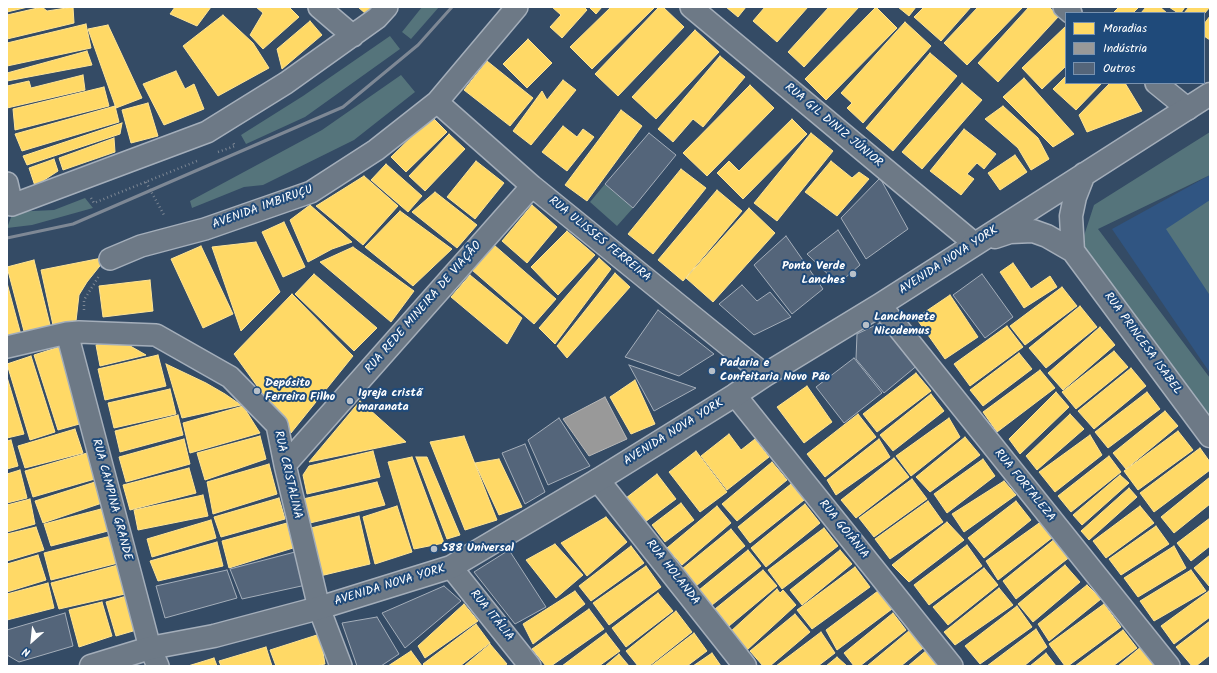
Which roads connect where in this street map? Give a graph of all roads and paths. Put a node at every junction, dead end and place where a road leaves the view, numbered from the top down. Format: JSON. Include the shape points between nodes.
{"nodes":[{"id":1,"x":319,"y":7,"type":"edge"},
{"id":2,"x":387,"y":7,"type":"edge"},
{"id":3,"x":517,"y":7,"type":"edge"},
{"id":4,"x":691,"y":7,"type":"edge"},
{"id":5,"x":353,"y":36,"type":"junction"},
{"id":6,"x":1157,"y":84,"type":"edge"},
{"id":7,"x":1210,"y":94,"type":"edge"},
{"id":8,"x":437,"y":102,"type":"junction"},
{"id":9,"x":1188,"y":109,"type":"junction"},
{"id":10,"x":1084,"y":174,"type":"junction"},
{"id":11,"x":146,"y":182,"type":"dead end"},
{"id":12,"x":7,"y":183,"type":"edge"},
{"id":13,"x":532,"y":186,"type":"junction"},
{"id":14,"x":168,"y":222,"type":"dead end"},
{"id":15,"x":975,"y":244,"type":"junction"},
{"id":16,"x":1073,"y":251,"type":"junction"},
{"id":17,"x":110,"y":258,"type":"joint"},
{"id":18,"x":880,"y":305,"type":"junction"},
{"id":19,"x":73,"y":333,"type":"junction"},
{"id":20,"x":7,"y":347,"type":"edge"},
{"id":21,"x":765,"y":375,"type":"junction"},
{"id":22,"x":735,"y":395,"type":"junction"},
{"id":23,"x":1210,"y":436,"type":"edge"},
{"id":24,"x":285,"y":465,"type":"junction"},
{"id":25,"x":598,"y":480,"type":"junction"},
{"id":26,"x":451,"y":567,"type":"junction"},
{"id":27,"x":319,"y":608,"type":"junction"},
{"id":28,"x":154,"y":657,"type":"edge"},
{"id":29,"x":91,"y":666,"type":"edge"},
{"id":30,"x":341,"y":666,"type":"edge"},
{"id":31,"x":530,"y":666,"type":"edge"},
{"id":32,"x":745,"y":666,"type":"edge"},
{"id":33,"x":952,"y":666,"type":"edge"},
{"id":34,"x":1169,"y":666,"type":"edge"}],
"edges":[{"from":1,"to":5,"type":"street"},
{"from":2,"to":5,"type":"street"},
{"from":3,"to":8,"type":"street","name":"AVENIDA IMBIRUÇU"},
{"from":4,"to":15,"type":"street","name":"RUA GIL DINIZ JÚNIOR"},
{"from":5,"to":12,"type":"street","via":[[286,83],[207,132],[12,205]]},
{"from":6,"to":9,"type":"street"},
{"from":7,"to":9,"type":"main road","name":"AVENIDA NOVA YORK"},
{"from":8,"to":13,"type":"street","name":"RUA ULISSES FERREIRA"},
{"from":8,"to":17,"type":"street","name":"AVENIDA IMBIRUÇU","via":[[376,150],[311,192],[205,229],[141,246]]},
{"from":9,"to":10,"type":"main road","name":"AVENIDA NOVA YORK"},
{"from":10,"to":15,"type":"main road","name":"AVENIDA NOVA YORK"},
{"from":10,"to":16,"type":"main road","via":[[1070,216]]},
{"from":11,"to":14,"type":"path"},
{"from":13,"to":21,"type":"street","name":"RUA ULISSES FERREIRA"},
{"from":13,"to":24,"type":"street","name":"RUA REDE MINEIRA DE VIAÇÃO"},
{"from":15,"to":16,"type":"main road","name":"RUA PRINCESA ISABEL","via":[[1010,232],[1033,231]]},
{"from":15,"to":18,"type":"main road","name":"AVENIDA NOVA YORK"},
{"from":16,"to":23,"type":"main road","name":"RUA PRINCESA ISABEL"},
{"from":17,"to":19,"type":"path","via":[[84,300],[84,316]]},
{"from":18,"to":21,"type":"main road","name":"AVENIDA NOVA YORK"},
{"from":18,"to":34,"type":"street","name":"RUA FORTALEZA"},
{"from":19,"to":20,"type":"street","name":"RUA CRISTALINA"},
{"from":19,"to":24,"type":"street","name":"RUA CRISTALINA","via":[[156,335],[230,377],[277,425]]},
{"from":19,"to":28,"type":"street","name":"RUA CAMPINA GRANDE"},
{"from":21,"to":22,"type":"main road","name":"AVENIDA NOVA YORK"},
{"from":22,"to":25,"type":"main road","name":"AVENIDA NOVA YORK"},
{"from":22,"to":33,"type":"street","name":"RUA GOIÂNIA"},
{"from":24,"to":27,"type":"street","name":"RUA CRISTALINA"},
{"from":25,"to":26,"type":"main road","name":"AVENIDA NOVA YORK"},
{"from":25,"to":32,"type":"main road","name":"RUA HOLANDA"},
{"from":26,"to":27,"type":"main road","name":"AVENIDA NOVA YORK"},
{"from":26,"to":31,"type":"street","name":"RUA ITÁLIA"},
{"from":27,"to":28,"type":"main road","name":"AVENIDA NOVA YORK","via":[[214,636]]},
{"from":27,"to":30,"type":"street","name":"RUA CRISTALINA"},
{"from":28,"to":29,"type":"main road","name":"AVENIDA NOVA YORK"}]}
